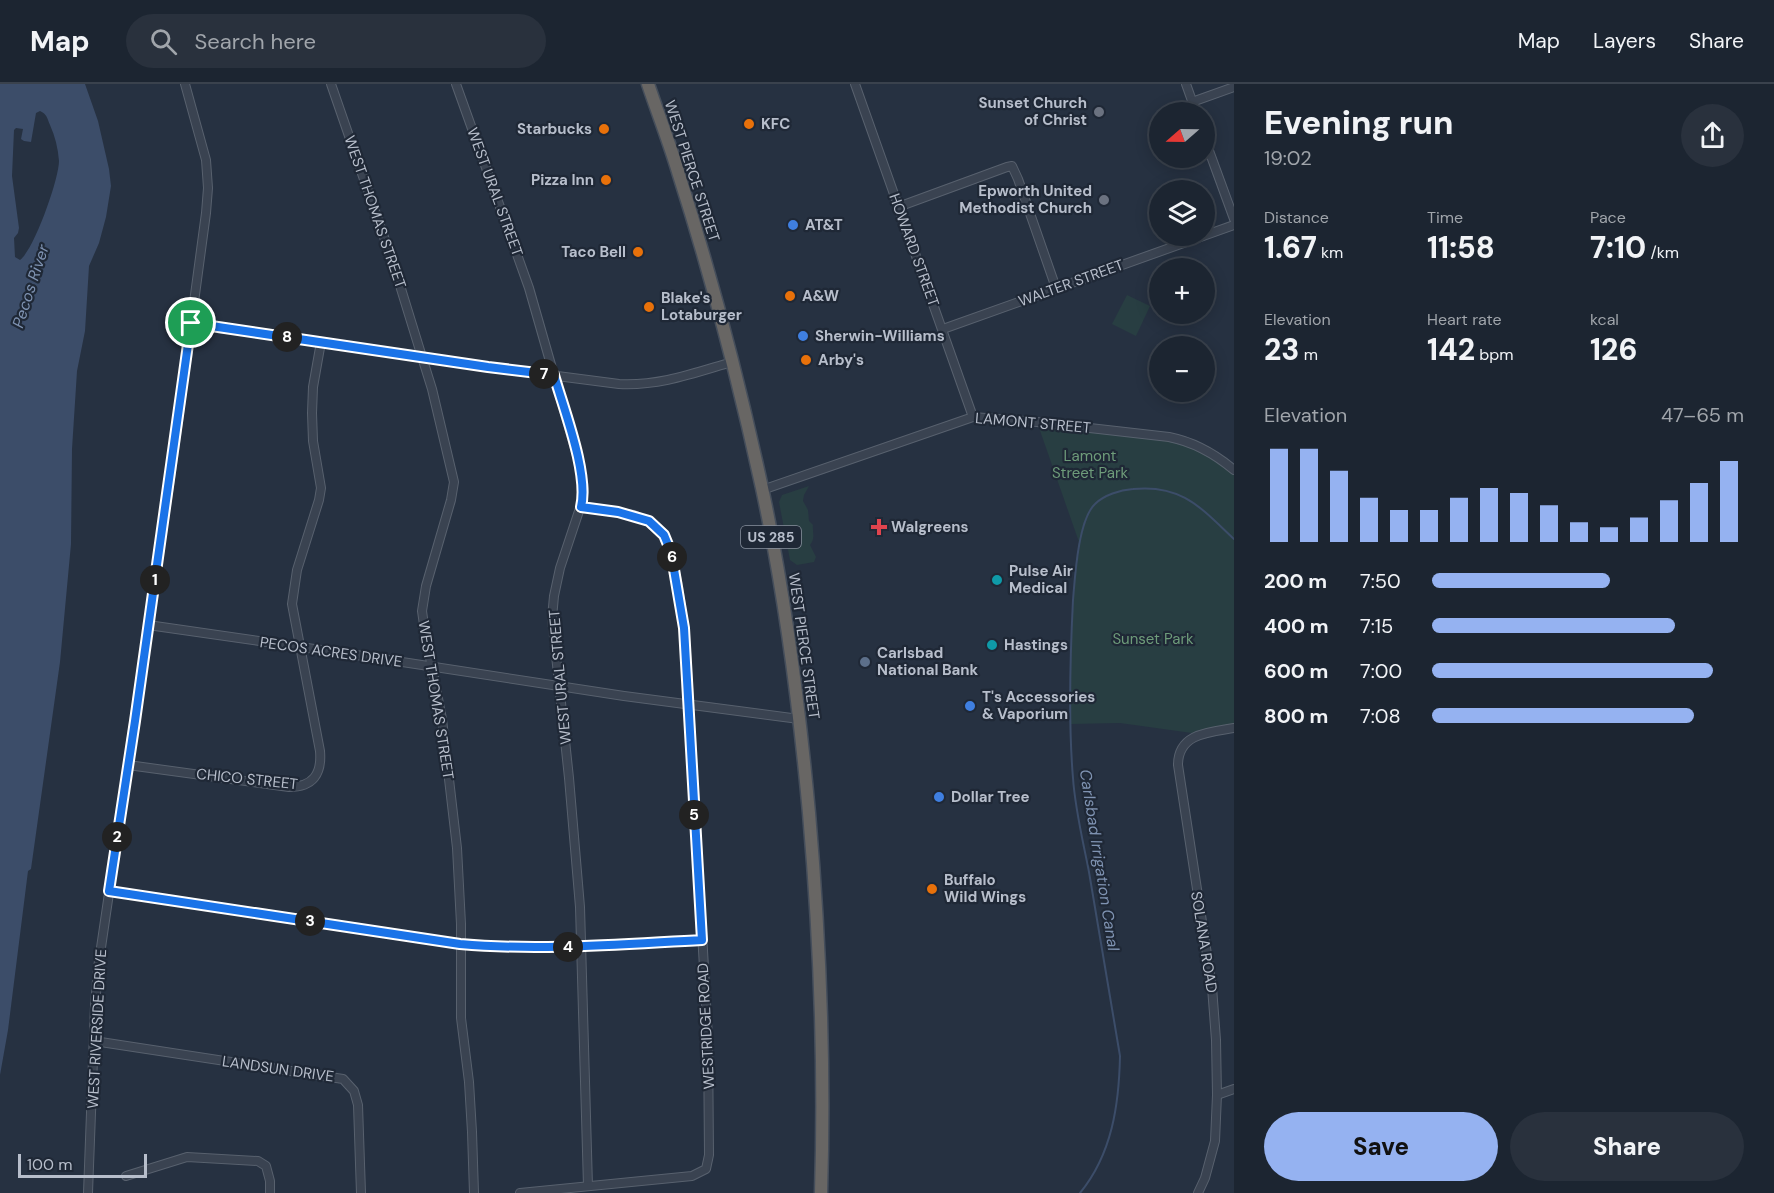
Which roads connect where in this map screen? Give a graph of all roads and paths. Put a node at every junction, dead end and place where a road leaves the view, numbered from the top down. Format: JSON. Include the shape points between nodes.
{"nodes":[{"id":1,"x":185,"y":84,"type":"edge"},
{"id":2,"x":331,"y":84,"type":"edge"},
{"id":3,"x":456,"y":84,"type":"edge"},
{"id":4,"x":648,"y":84,"type":"edge"},
{"id":5,"x":855,"y":84,"type":"edge"},
{"id":6,"x":1186,"y":84,"type":"edge"},
{"id":7,"x":1234,"y":87,"type":"edge"},
{"id":8,"x":1192,"y":102,"type":"joint"},
{"id":9,"x":1215,"y":167,"type":"edge"},
{"id":10,"x":898,"y":207,"type":"junction"},
{"id":11,"x":1234,"y":219,"type":"edge"},
{"id":12,"x":1234,"y":225,"type":"edge"},
{"id":13,"x":1056,"y":288,"type":"junction"},
{"id":14,"x":191,"y":323,"type":"junction"},
{"id":15,"x":943,"y":329,"type":"junction"},
{"id":16,"x":321,"y":342,"type":"junction"},
{"id":17,"x":422,"y":357,"type":"junction"},
{"id":18,"x":732,"y":362,"type":"junction"},
{"id":19,"x":554,"y":375,"type":"junction"},
{"id":20,"x":973,"y":417,"type":"junction"},
{"id":21,"x":1234,"y":470,"type":"edge"},
{"id":22,"x":762,"y":490,"type":"junction"},
{"id":23,"x":581,"y":507,"type":"junction"},
{"id":24,"x":148,"y":625,"type":"junction"},
{"id":25,"x":300,"y":647,"type":"junction"},
{"id":26,"x":431,"y":666,"type":"junction"},
{"id":27,"x":560,"y":686,"type":"junction"},
{"id":28,"x":689,"y":704,"type":"junction"},
{"id":29,"x":800,"y":719,"type":"junction"},
{"id":30,"x":1234,"y":728,"type":"edge"},
{"id":31,"x":128,"y":765,"type":"junction"},
{"id":32,"x":109,"y":891,"type":"junction"},
{"id":33,"x":702,"y":940,"type":"junction"},
{"id":34,"x":460,"y":944,"type":"junction"},
{"id":35,"x":581,"y":946,"type":"junction"},
{"id":36,"x":94,"y":1041,"type":"junction"},
{"id":37,"x":1234,"y":1089,"type":"edge"},
{"id":38,"x":1217,"y":1095,"type":"junction"},
{"id":39,"x":126,"y":1176,"type":"dead end"},
{"id":40,"x":588,"y":1186,"type":"junction"},
{"id":41,"x":88,"y":1193,"type":"edge"},
{"id":42,"x":270,"y":1193,"type":"edge"},
{"id":43,"x":361,"y":1193,"type":"edge"},
{"id":44,"x":474,"y":1193,"type":"edge"},
{"id":45,"x":520,"y":1193,"type":"edge"},
{"id":46,"x":821,"y":1193,"type":"edge"},
{"id":47,"x":1198,"y":1193,"type":"edge"}],
"edges":[{"from":1,"to":14,"type":"street","name":"WEST RIVERSIDE DRIVE","via":[[206,160],[208,188]]},
{"from":2,"to":17,"type":"street","name":"WEST THOMAS STREET"},
{"from":3,"to":19,"type":"street","name":"WEST URAL STREET","via":[[529,288]]},
{"from":4,"to":18,"type":"highway","name":"WEST PIERCE STREET","number":"US 285","via":[[693,220]]},
{"from":5,"to":10,"type":"street","name":"HOWARD STREET"},
{"from":6,"to":8,"type":"street"},
{"from":7,"to":8,"type":"street"},
{"from":9,"to":11,"type":"street"},
{"from":10,"to":13,"type":"street","via":[[1012,166]]},
{"from":10,"to":15,"type":"street","name":"HOWARD STREET"},
{"from":12,"to":13,"type":"street","name":"WALTER STREET"},
{"from":13,"to":15,"type":"street","name":"WALTER STREET"},
{"from":14,"to":16,"type":"street"},
{"from":14,"to":24,"type":"street","name":"WEST RIVERSIDE DRIVE"},
{"from":15,"to":20,"type":"street","name":"HOWARD STREET"},
{"from":16,"to":17,"type":"street"},
{"from":16,"to":25,"type":"street","name":"CHICO STREET","via":[[312,413],[321,488],[292,596]]},
{"from":17,"to":19,"type":"street"},
{"from":17,"to":26,"type":"street","name":"WEST THOMAS STREET","via":[[454,482],[423,601]]},
{"from":18,"to":19,"type":"street","via":[[640,385]]},
{"from":18,"to":22,"type":"highway","name":"WEST PIERCE STREET","number":"US 285"},
{"from":19,"to":23,"type":"street","name":"WEST URAL STREET","via":[[580,466],[584,489]]},
{"from":20,"to":21,"type":"street","name":"LAMONT STREET","via":[[1184,440],[1210,452]]},
{"from":20,"to":22,"type":"street","name":"LAMONT STREET"},
{"from":22,"to":29,"type":"highway","name":"WEST PIERCE STREET","number":"US 285"},
{"from":23,"to":27,"type":"street","name":"WEST URAL STREET","via":[[552,605]]},
{"from":23,"to":28,"type":"street","name":"WESTRIDGE ROAD","via":[[639,517],[654,524],[667,540],[684,628]]},
{"from":24,"to":25,"type":"street","name":"PECOS ACRES DRIVE"},
{"from":24,"to":31,"type":"street","name":"WEST RIVERSIDE DRIVE"},
{"from":25,"to":26,"type":"street","name":"PECOS ACRES DRIVE"},
{"from":25,"to":31,"type":"street","name":"CHICO STREET","via":[[321,760],[308,783],[289,787]]},
{"from":26,"to":27,"type":"street","name":"PECOS ACRES DRIVE"},
{"from":26,"to":34,"type":"street","name":"WEST THOMAS STREET","via":[[447,751],[460,892]]},
{"from":27,"to":28,"type":"street","name":"PECOS ACRES DRIVE"},
{"from":27,"to":35,"type":"street","name":"WEST URAL STREET"},
{"from":28,"to":29,"type":"street","name":"PECOS ACRES DRIVE"},
{"from":28,"to":33,"type":"street","name":"WESTRIDGE ROAD"},
{"from":29,"to":46,"type":"highway","name":"WEST PIERCE STREET","number":"US 285","via":[[819,946]]},
{"from":30,"to":38,"type":"street","name":"SOLANA ROAD","via":[[1199,734],[1178,755],[1212,987]]},
{"from":31,"to":32,"type":"street","name":"WEST RIVERSIDE DRIVE"},
{"from":32,"to":34,"type":"street"},
{"from":32,"to":36,"type":"street","name":"WEST RIVERSIDE DRIVE","via":[[98,968]]},
{"from":33,"to":35,"type":"street"},
{"from":33,"to":40,"type":"street","name":"WESTRIDGE ROAD","via":[[710,1101],[706,1169],[692,1176]]},
{"from":34,"to":35,"type":"street"},
{"from":34,"to":44,"type":"street","name":"WEST THOMAS STREET","via":[[461,1018]]},
{"from":35,"to":40,"type":"street","name":"WEST URAL STREET"},
{"from":36,"to":41,"type":"street","name":"WEST RIVERSIDE DRIVE"},
{"from":36,"to":43,"type":"street","name":"LANDSUN DRIVE","via":[[343,1079],[354,1091],[358,1105]]},
{"from":37,"to":38,"type":"street"},
{"from":38,"to":47,"type":"street","name":"SOLANA ROAD","via":[[1213,1154]]},
{"from":39,"to":42,"type":"street","via":[[187,1157],[258,1161],[266,1166]]},
{"from":40,"to":45,"type":"street","name":"WESTRIDGE ROAD"}]}
